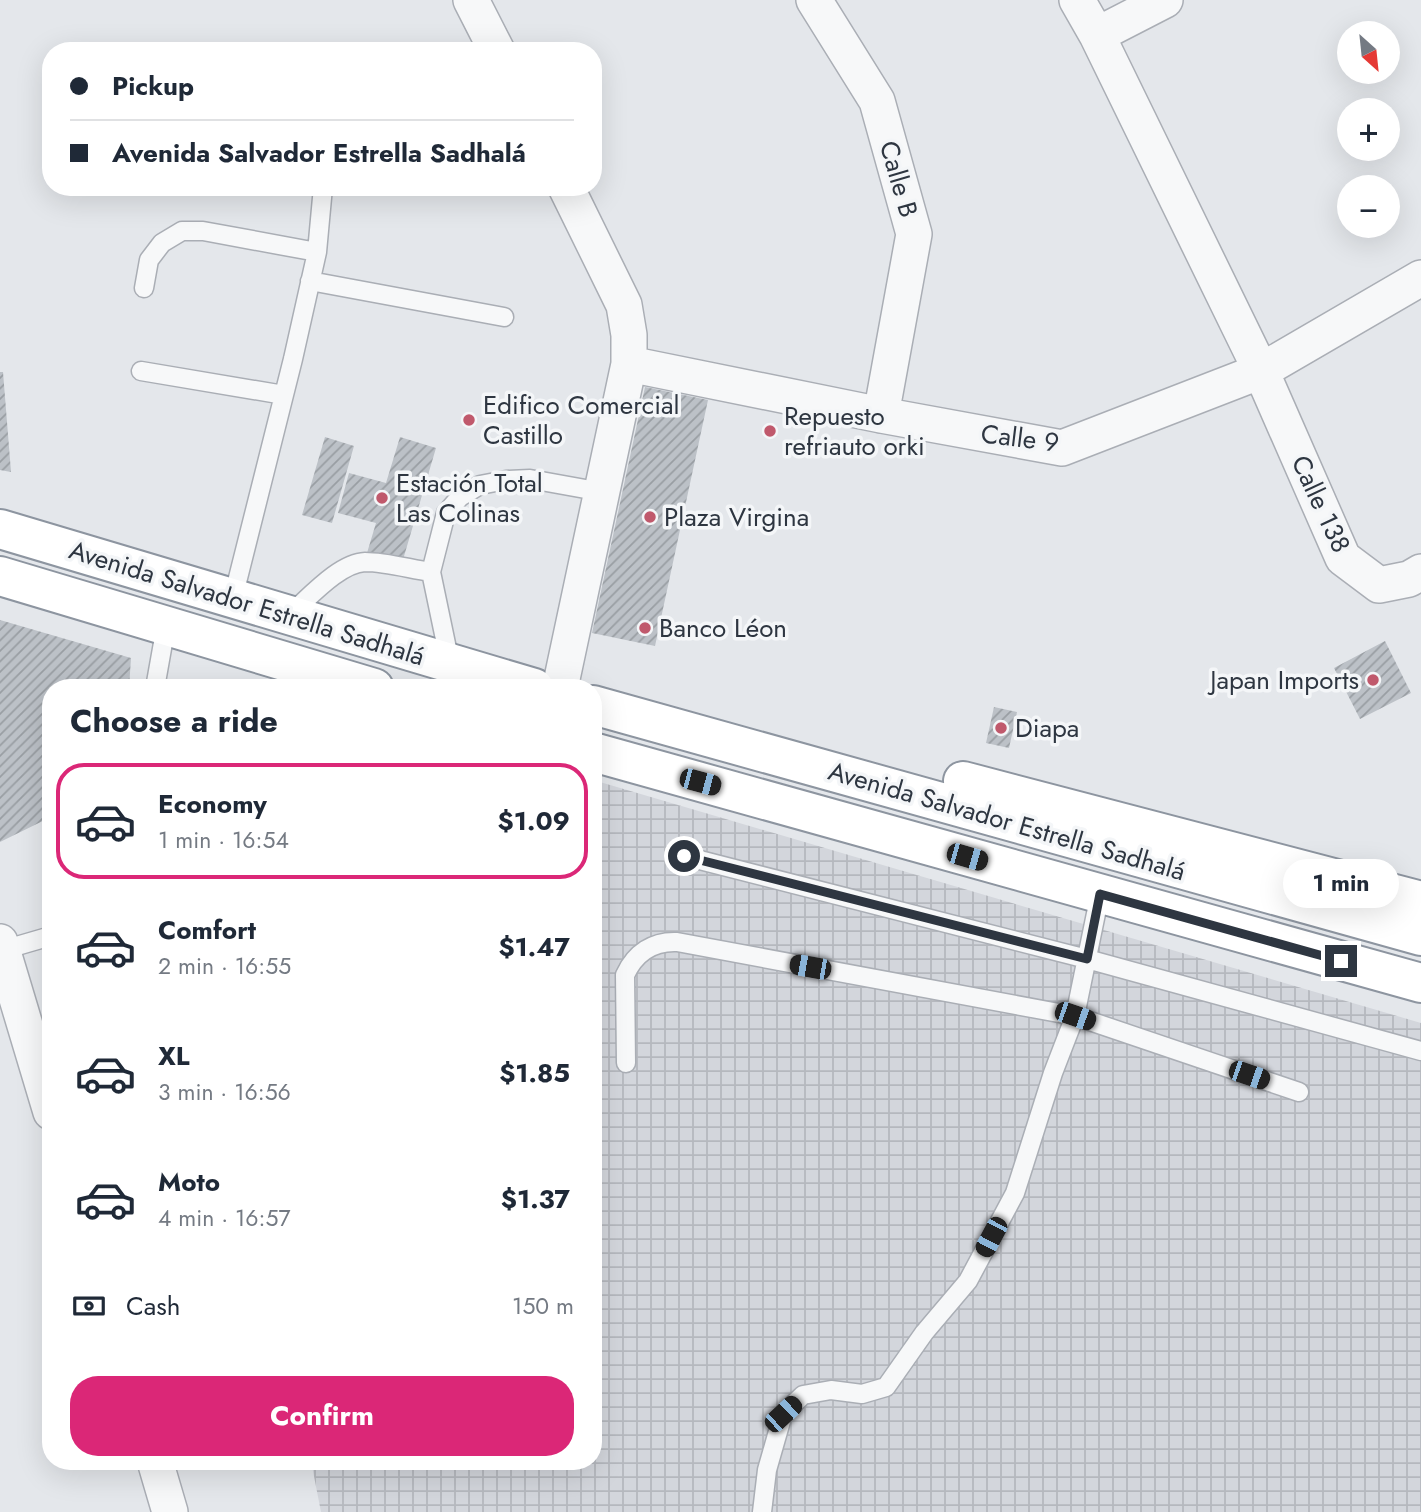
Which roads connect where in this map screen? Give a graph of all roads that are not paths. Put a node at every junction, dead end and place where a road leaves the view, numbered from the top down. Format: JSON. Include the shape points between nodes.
{"nodes":[{"id":1,"x":471,"y":0,"type":"edge"},
{"id":2,"x":814,"y":0,"type":"edge"},
{"id":3,"x":1077,"y":0,"type":"edge"},
{"id":4,"x":1165,"y":0,"type":"edge"},
{"id":5,"x":1097,"y":35,"type":"junction"},
{"id":6,"x":492,"y":42,"type":"edge"},
{"id":7,"x":322,"y":196,"type":"edge"},
{"id":8,"x":570,"y":196,"type":"edge"},
{"id":9,"x":317,"y":252,"type":"junction"},
{"id":10,"x":1421,"y":278,"type":"edge"},
{"id":11,"x":310,"y":281,"type":"junction"},
{"id":12,"x":144,"y":288,"type":"dead end"},
{"id":13,"x":504,"y":317,"type":"dead end"},
{"id":14,"x":629,"y":363,"type":"junction"},
{"id":15,"x":1261,"y":371,"type":"junction"},
{"id":16,"x":141,"y":372,"type":"dead end"},
{"id":17,"x":284,"y":395,"type":"junction"},
{"id":18,"x":881,"y":415,"type":"junction"},
{"id":19,"x":602,"y":492,"type":"junction"},
{"id":20,"x":0,"y":529,"type":"edge"},
{"id":21,"x":431,"y":572,"type":"junction"},
{"id":22,"x":1421,"y":572,"type":"edge"},
{"id":23,"x":0,"y":576,"type":"edge"},
{"id":24,"x":233,"y":598,"type":"junction"},
{"id":25,"x":289,"y":615,"type":"junction"},
{"id":26,"x":166,"y":626,"type":"junction"},
{"id":27,"x":450,"y":663,"type":"junction"},
{"id":28,"x":157,"y":679,"type":"edge"},
{"id":29,"x":344,"y":679,"type":"edge"},
{"id":30,"x":504,"y":679,"type":"edge"},
{"id":31,"x":562,"y":679,"type":"edge"},
{"id":32,"x":602,"y":690,"type":"edge"},
{"id":33,"x":602,"y":708,"type":"edge"},
{"id":34,"x":602,"y":755,"type":"edge"},
{"id":35,"x":684,"y":856,"type":"dead end"},
{"id":36,"x":1100,"y":894,"type":"junction"},
{"id":37,"x":1421,"y":901,"type":"edge"},
{"id":38,"x":1421,"y":936,"type":"edge"},
{"id":39,"x":42,"y":938,"type":"edge"},
{"id":40,"x":1,"y":946,"type":"edge"},
{"id":41,"x":1087,"y":959,"type":"junction"},
{"id":42,"x":1421,"y":983,"type":"edge"},
{"id":43,"x":1075,"y":1016,"type":"junction"},
{"id":44,"x":1421,"y":1051,"type":"edge"},
{"id":45,"x":626,"y":1063,"type":"dead end"},
{"id":46,"x":42,"y":1082,"type":"edge"},
{"id":47,"x":1299,"y":1092,"type":"dead end"},
{"id":48,"x":158,"y":1470,"type":"edge"},
{"id":49,"x":170,"y":1512,"type":"edge"},
{"id":50,"x":762,"y":1512,"type":"edge"}],
"edges":[{"from":1,"to":6,"type":"street"},
{"from":2,"to":18,"type":"street","name":"Calle B","via":[[877,101],[914,234]]},
{"from":3,"to":5,"type":"street"},
{"from":4,"to":5,"type":"street"},
{"from":5,"to":15,"type":"street"},
{"from":7,"to":9,"type":"lane"},
{"from":8,"to":14,"type":"street","via":[[624,305]]},
{"from":9,"to":11,"type":"lane"},
{"from":9,"to":12,"type":"lane","via":[[203,230],[182,231],[162,243],[149,260]]},
{"from":10,"to":15,"type":"street","name":"Calle 9"},
{"from":11,"to":13,"type":"lane"},
{"from":11,"to":17,"type":"lane"},
{"from":14,"to":18,"type":"street","name":"Calle 9"},
{"from":14,"to":19,"type":"street"},
{"from":15,"to":18,"type":"street","name":"Calle 9","via":[[1062,448]]},
{"from":15,"to":22,"type":"street","name":"Calle 138","via":[[1343,558],[1379,585]]},
{"from":16,"to":17,"type":"lane"},
{"from":17,"to":24,"type":"lane"},
{"from":19,"to":21,"type":"lane","via":[[530,479],[480,485],[446,513]]},
{"from":19,"to":31,"type":"street"},
{"from":20,"to":24,"type":"highway","name":"Avenida Salvador Estrella Sadhalá"},
{"from":21,"to":25,"type":"lane","via":[[365,562],[353,565]]},
{"from":21,"to":27,"type":"lane"},
{"from":23,"to":26,"type":"highway","name":"Avenida Salvador Estrella Sadhalá"},
{"from":24,"to":25,"type":"highway","name":"Avenida Salvador Estrella Sadhalá"},
{"from":25,"to":27,"type":"highway","name":"Avenida Salvador Estrella Sadhalá"},
{"from":26,"to":28,"type":"lane"},
{"from":26,"to":29,"type":"highway","name":"Avenida Salvador Estrella Sadhalá"},
{"from":27,"to":30,"type":"highway","name":"Avenida Salvador Estrella Sadhalá"},
{"from":32,"to":37,"type":"highway","via":[[615,689]]},
{"from":33,"to":38,"type":"highway","name":"Avenida Salvador Estrella Sadhalá"},
{"from":34,"to":36,"type":"highway","name":"Avenida Salvador Estrella Sadhalá"},
{"from":35,"to":41,"type":"lane"},
{"from":36,"to":41,"type":"lane"},
{"from":36,"to":42,"type":"highway","name":"Avenida Salvador Estrella Sadhalá"},
{"from":39,"to":40,"type":"lane"},
{"from":40,"to":46,"type":"street"},
{"from":41,"to":43,"type":"lane"},
{"from":41,"to":44,"type":"lane"},
{"from":43,"to":45,"type":"lane","via":[[666,942],[644,950],[625,975]]},
{"from":43,"to":47,"type":"lane"},
{"from":43,"to":50,"type":"lane","via":[[1015,1193],[968,1281],[886,1387],[862,1394],[831,1390],[803,1395],[783,1414],[767,1471]]},
{"from":48,"to":49,"type":"street"}]}
